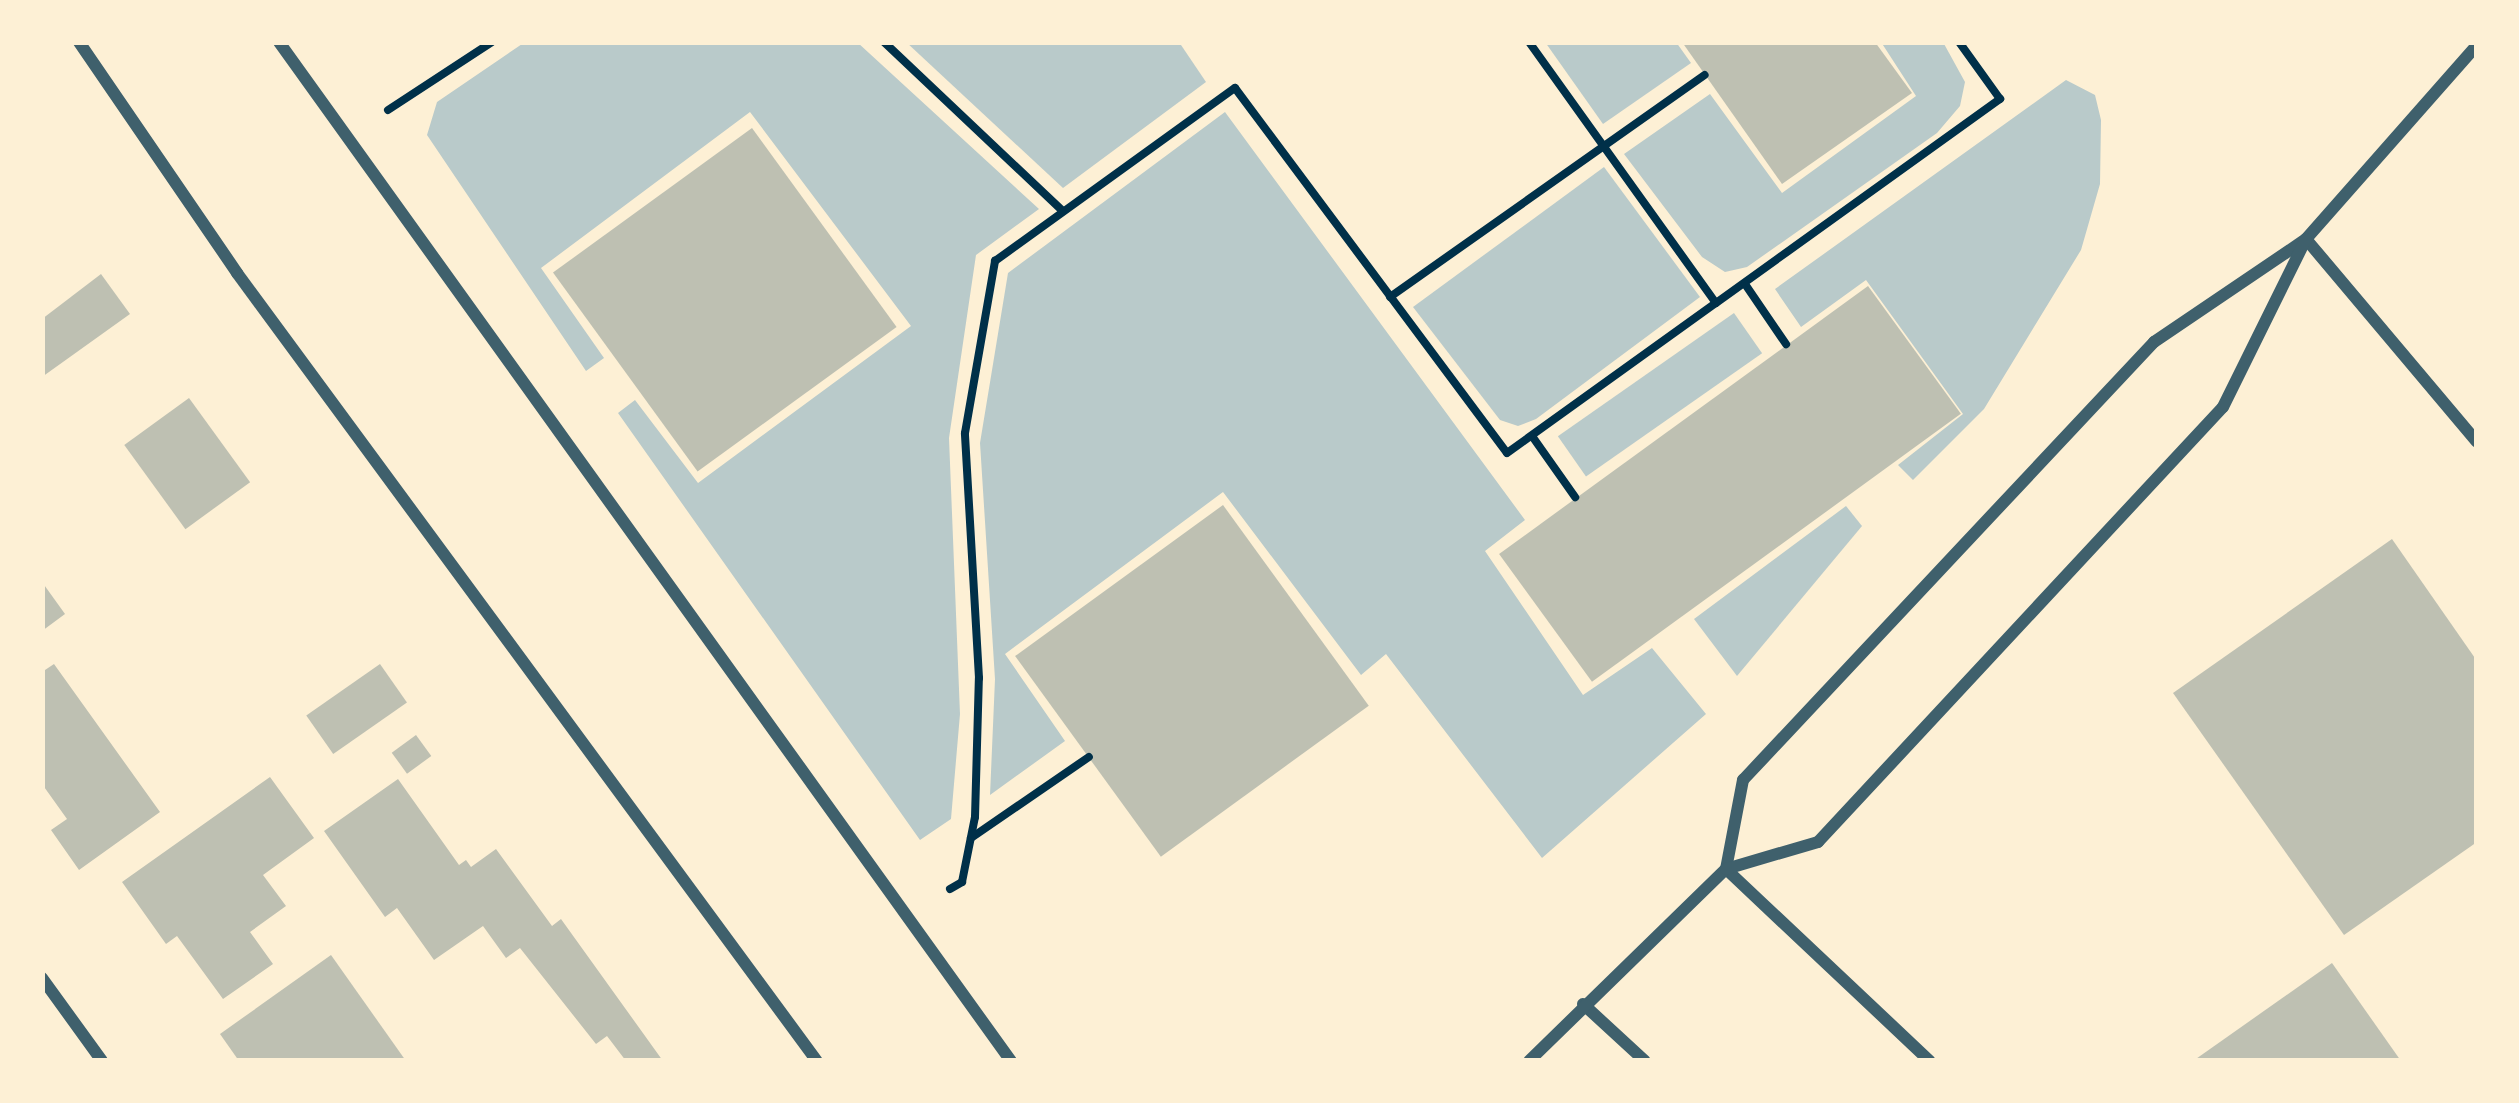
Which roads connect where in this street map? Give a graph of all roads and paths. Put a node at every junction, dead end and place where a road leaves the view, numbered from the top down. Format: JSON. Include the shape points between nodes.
{"nodes":[{"id":1,"x":79,"y":42,"type":"edge"},
{"id":2,"x":279,"y":42,"type":"edge"},
{"id":3,"x":492,"y":42,"type":"edge"},
{"id":4,"x":884,"y":42,"type":"edge"},
{"id":5,"x":1529,"y":42,"type":"edge"},
{"id":6,"x":1959,"y":42,"type":"edge"},
{"id":7,"x":2477,"y":45,"type":"edge"},
{"id":8,"x":1705,"y":75,"type":"dead end"},
{"id":9,"x":349,"y":140,"type":"junction"},
{"id":10,"x":1604,"y":146,"type":"junction"},
{"id":11,"x":1063,"y":211,"type":"junction"},
{"id":12,"x":2306,"y":239,"type":"junction"},
{"id":13,"x":1745,"y":284,"type":"junction"},
{"id":14,"x":1390,"y":297,"type":"junction"},
{"id":15,"x":1716,"y":303,"type":"junction"},
{"id":16,"x":1786,"y":344,"type":"dead end"},
{"id":17,"x":1532,"y":436,"type":"junction"},
{"id":18,"x":2477,"y":442,"type":"edge"},
{"id":19,"x":1575,"y":496,"type":"dead end"},
{"id":20,"x":1089,"y":757,"type":"dead end"},
{"id":21,"x":970,"y":839,"type":"junction"},
{"id":22,"x":1726,"y":869,"type":"junction"},
{"id":23,"x":907,"y":917,"type":"junction"},
{"id":24,"x":42,"y":978,"type":"edge"},
{"id":25,"x":1582,"y":1004,"type":"junction"},
{"id":26,"x":101,"y":1061,"type":"edge"},
{"id":27,"x":817,"y":1061,"type":"edge"},
{"id":28,"x":1011,"y":1061,"type":"edge"},
{"id":29,"x":1529,"y":1061,"type":"edge"},
{"id":30,"x":1645,"y":1061,"type":"edge"},
{"id":31,"x":1930,"y":1061,"type":"edge"}],
"edges":[{"from":1,"to":27,"type":"street","via":[[237,273]]},
{"from":2,"to":9,"type":"street"},
{"from":3,"to":9,"type":"path"},
{"from":4,"to":11,"type":"path"},
{"from":5,"to":10,"type":"path"},
{"from":6,"to":13,"type":"path","via":[[2000,99]]},
{"from":7,"to":12,"type":"street"},
{"from":8,"to":10,"type":"path"},
{"from":9,"to":23,"type":"street"},
{"from":10,"to":14,"type":"path"},
{"from":10,"to":15,"type":"path"},
{"from":11,"to":14,"type":"path","via":[[1235,88]]},
{"from":11,"to":21,"type":"path","via":[[995,261],[965,433],[979,678]]},
{"from":12,"to":18,"type":"street"},
{"from":12,"to":22,"type":"street","via":[[2154,342],[1743,780]]},
{"from":12,"to":22,"type":"street","via":[[2223,406],[1818,842]]},
{"from":13,"to":15,"type":"path"},
{"from":13,"to":16,"type":"path"},
{"from":14,"to":17,"type":"path","via":[[1507,453]]},
{"from":15,"to":17,"type":"path"},
{"from":17,"to":19,"type":"path"},
{"from":20,"to":21,"type":"path"},
{"from":21,"to":23,"type":"path","via":[[962,882]]},
{"from":22,"to":25,"type":"street"},
{"from":22,"to":31,"type":"street"},
{"from":23,"to":28,"type":"street"},
{"from":24,"to":26,"type":"street"},
{"from":25,"to":29,"type":"street"},
{"from":25,"to":30,"type":"street"}]}
